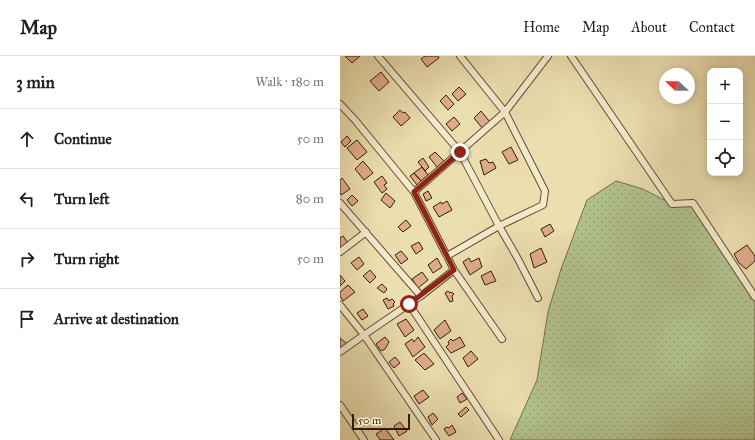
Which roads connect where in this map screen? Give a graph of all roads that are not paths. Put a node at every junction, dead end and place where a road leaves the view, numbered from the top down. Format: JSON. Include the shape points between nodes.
{"nodes":[{"id":1,"x":378,"y":56,"type":"edge"},
{"id":2,"x":460,"y":56,"type":"edge"},
{"id":3,"x":548,"y":56,"type":"edge"},
{"id":4,"x":572,"y":56,"type":"edge"},
{"id":5,"x":340,"y":104,"type":"edge"},
{"id":6,"x":505,"y":112,"type":"junction"},
{"id":7,"x":460,"y":152,"type":"junction"},
{"id":8,"x":414,"y":192,"type":"junction"},
{"id":9,"x":340,"y":203,"type":"edge"},
{"id":10,"x":499,"y":226,"type":"junction"},
{"id":11,"x":366,"y":232,"type":"junction"},
{"id":12,"x":340,"y":252,"type":"edge"},
{"id":13,"x":447,"y":256,"type":"junction"},
{"id":14,"x":454,"y":270,"type":"junction"},
{"id":15,"x":421,"y":296,"type":"junction"},
{"id":16,"x":755,"y":297,"type":"edge"},
{"id":17,"x":538,"y":298,"type":"dead end"},
{"id":18,"x":409,"y":304,"type":"junction"},
{"id":19,"x":340,"y":305,"type":"edge"},
{"id":20,"x":364,"y":335,"type":"junction"},
{"id":21,"x":502,"y":339,"type":"dead end"},
{"id":22,"x":340,"y":352,"type":"edge"},
{"id":23,"x":340,"y":405,"type":"edge"},
{"id":24,"x":364,"y":440,"type":"edge"},
{"id":25,"x":436,"y":440,"type":"edge"},
{"id":26,"x":499,"y":440,"type":"edge"}],
"edges":[{"from":1,"to":7,"type":"street"},
{"from":2,"to":6,"type":"street"},
{"from":3,"to":6,"type":"street"},
{"from":4,"to":16,"type":"street","via":[[672,204],[693,203]]},
{"from":5,"to":8,"type":"street"},
{"from":6,"to":7,"type":"street"},
{"from":6,"to":10,"type":"street","via":[[545,190],[543,205]]},
{"from":7,"to":8,"type":"street"},
{"from":7,"to":10,"type":"street"},
{"from":8,"to":13,"type":"street"},
{"from":9,"to":11,"type":"street"},
{"from":10,"to":13,"type":"street"},
{"from":10,"to":17,"type":"street"},
{"from":11,"to":12,"type":"street"},
{"from":11,"to":15,"type":"street"},
{"from":13,"to":14,"type":"street"},
{"from":14,"to":15,"type":"street"},
{"from":14,"to":21,"type":"street"},
{"from":15,"to":18,"type":"street"},
{"from":18,"to":20,"type":"street"},
{"from":18,"to":26,"type":"street"},
{"from":19,"to":20,"type":"street"},
{"from":20,"to":22,"type":"street"},
{"from":20,"to":25,"type":"street"},
{"from":23,"to":24,"type":"street"}]}
